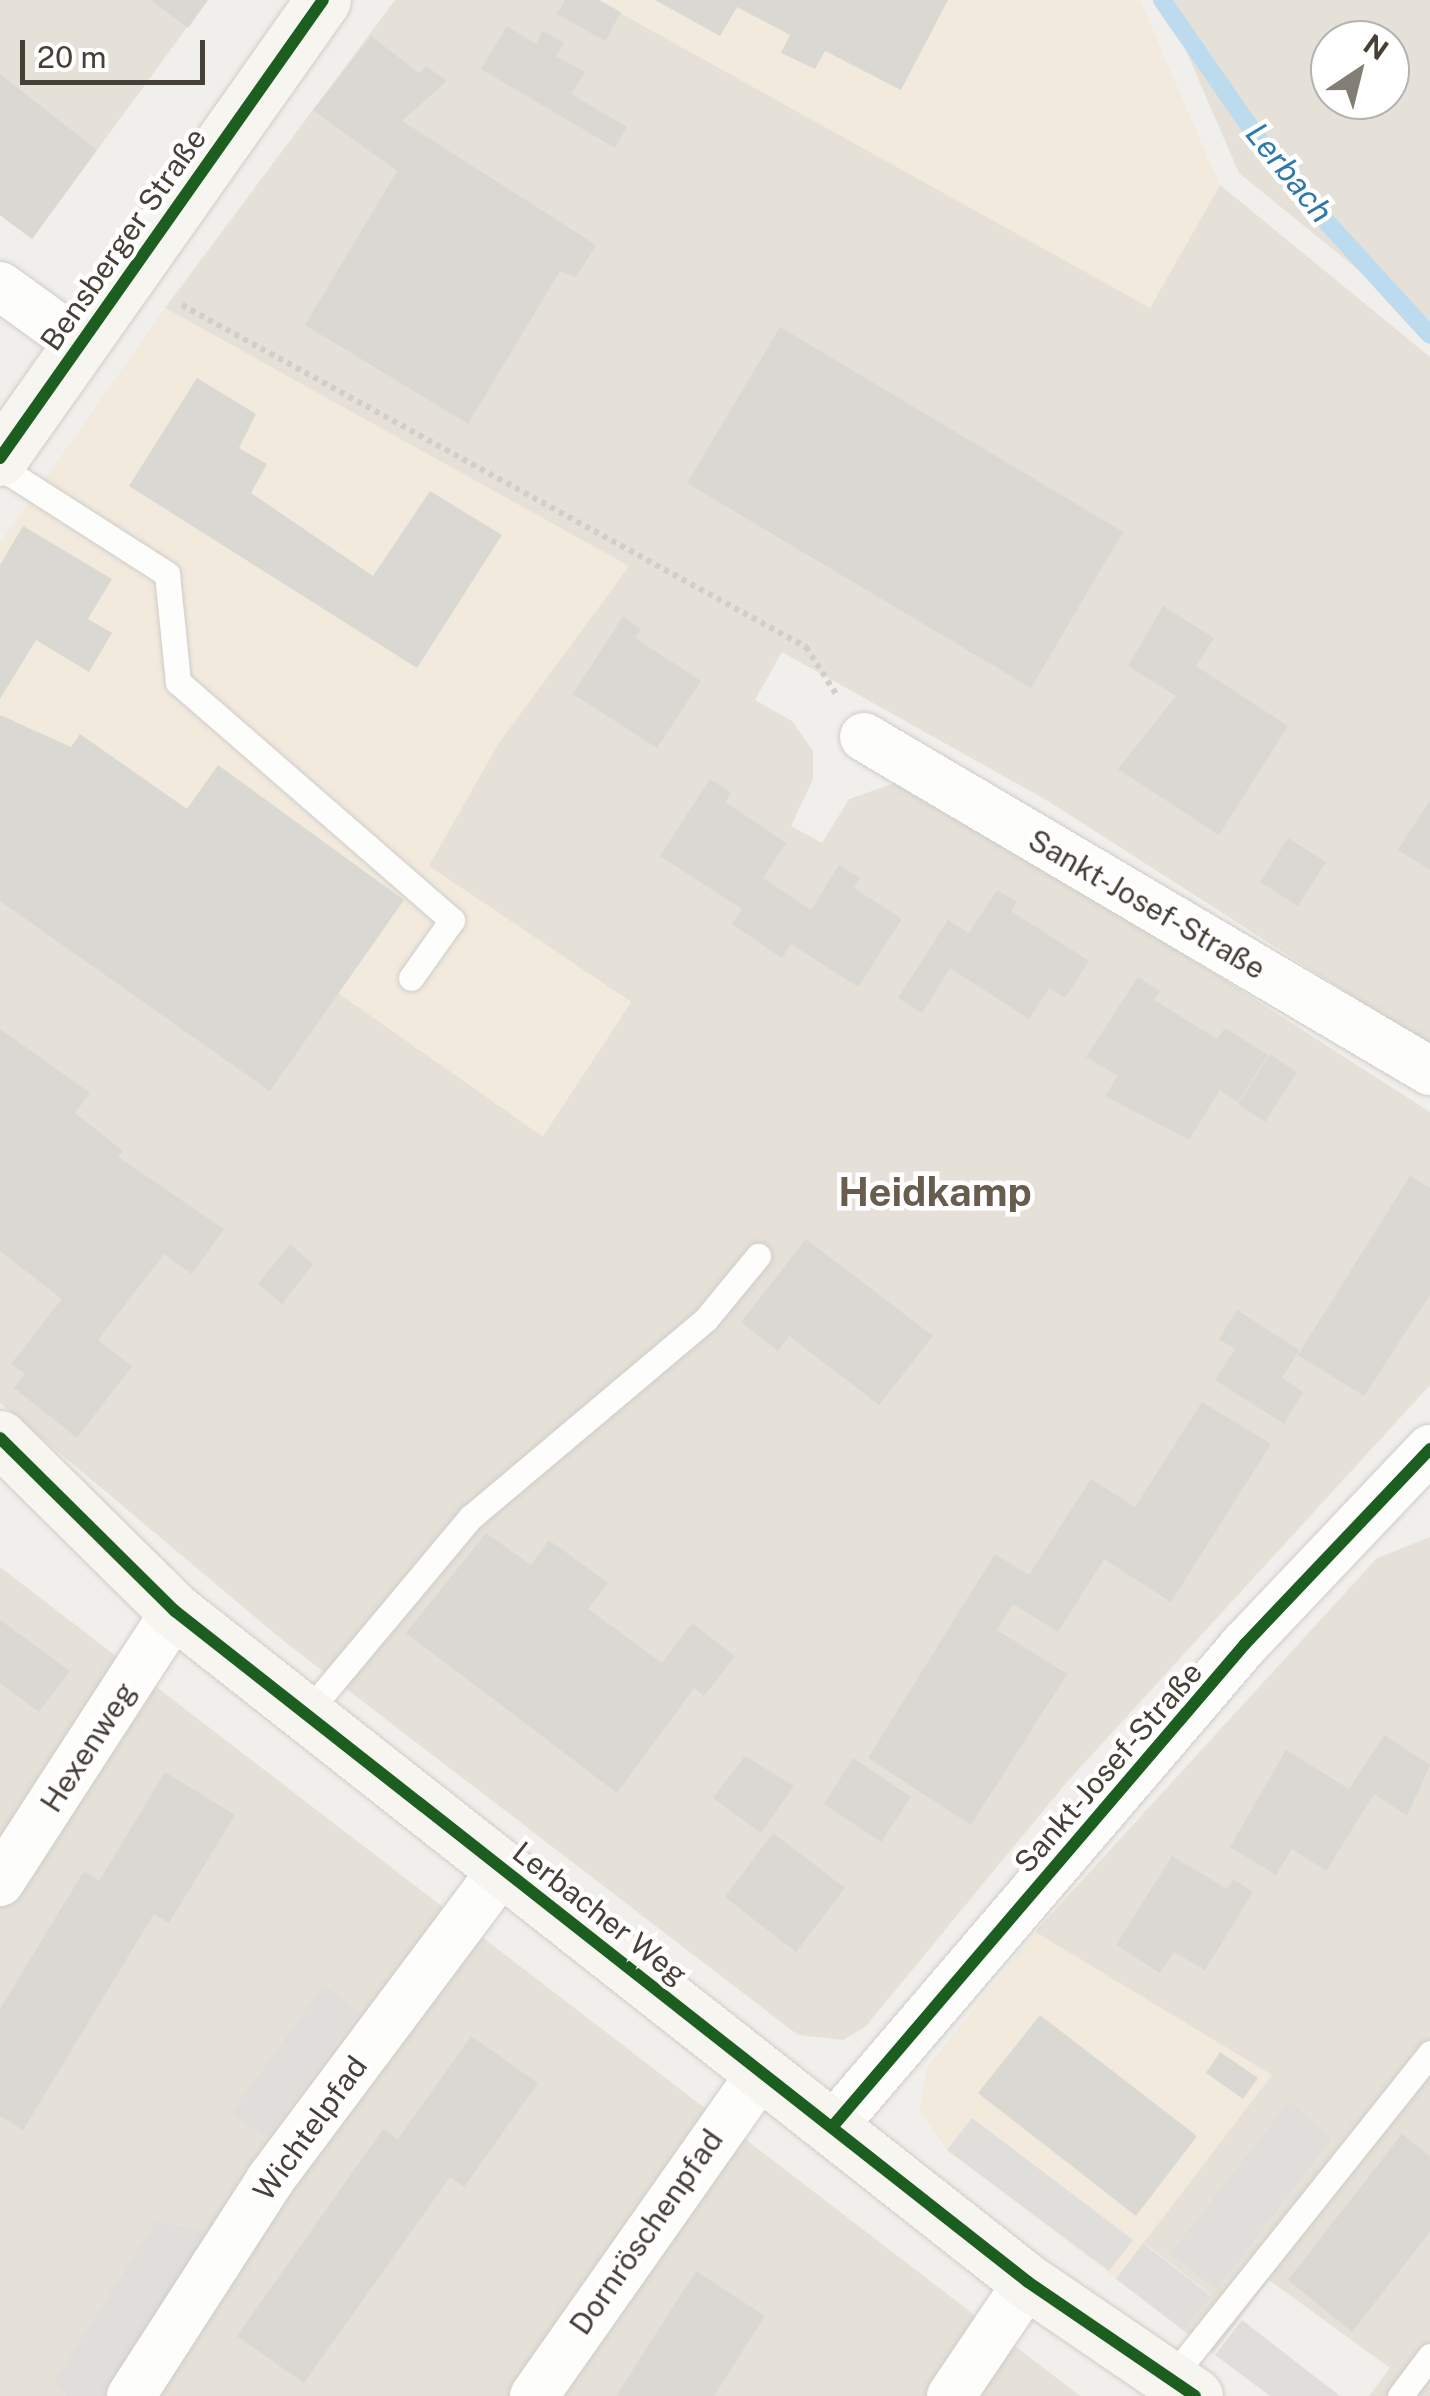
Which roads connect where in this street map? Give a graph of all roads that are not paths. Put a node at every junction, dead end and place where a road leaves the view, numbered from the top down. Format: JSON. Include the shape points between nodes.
{"nodes":[{"id":1,"x":323,"y":0,"type":"edge"},
{"id":2,"x":0,"y":286,"type":"edge"},
{"id":3,"x":79,"y":343,"type":"junction"},
{"id":4,"x":0,"y":458,"type":"edge"},
{"id":5,"x":0,"y":467,"type":"edge"},
{"id":6,"x":864,"y":737,"type":"road end"},
{"id":7,"x":411,"y":978,"type":"dead end"},
{"id":8,"x":1430,"y":1070,"type":"edge"},
{"id":9,"x":758,"y":1256,"type":"dead end"},
{"id":10,"x":0,"y":1438,"type":"edge"},
{"id":11,"x":1427,"y":1458,"type":"edge"},
{"id":12,"x":175,"y":1611,"type":"junction"},
{"id":13,"x":306,"y":1714,"type":"junction"},
{"id":14,"x":502,"y":1868,"type":"junction"},
{"id":15,"x":0,"y":1882,"type":"edge"},
{"id":16,"x":1430,"y":2052,"type":"edge"},
{"id":17,"x":763,"y":2070,"type":"junction"},
{"id":18,"x":833,"y":2126,"type":"junction"},
{"id":19,"x":1028,"y":2282,"type":"junction"},
{"id":20,"x":1430,"y":2356,"type":"edge"},
{"id":21,"x":1183,"y":2387,"type":"edge"},
{"id":22,"x":131,"y":2396,"type":"edge"},
{"id":23,"x":534,"y":2396,"type":"edge"},
{"id":24,"x":951,"y":2396,"type":"edge"},
{"id":25,"x":1400,"y":2396,"type":"edge"}],
"edges":[{"from":1,"to":3,"type":"street","name":"Bensberger Straße"},
{"from":2,"to":3,"type":"street"},
{"from":3,"to":4,"type":"street","name":"Bensberger Straße"},
{"from":5,"to":7,"type":"lane","via":[[166,574],[178,682],[452,920]]},
{"from":6,"to":8,"type":"street","name":"Sankt-Josef-Straße"},
{"from":9,"to":13,"type":"lane","via":[[706,1319],[470,1517]]},
{"from":10,"to":12,"type":"street","name":"Lerbacher Weg"},
{"from":11,"to":18,"type":"street","name":"Sankt-Josef-Straße","via":[[1245,1644]]},
{"from":12,"to":13,"type":"street","name":"Lerbacher Weg"},
{"from":12,"to":15,"type":"street","name":"Hexenweg"},
{"from":13,"to":14,"type":"street","name":"Lerbacher Weg"},
{"from":14,"to":17,"type":"street","name":"Lerbacher Weg"},
{"from":14,"to":22,"type":"street","name":"Wichtelpfad","via":[[270,2180]]},
{"from":16,"to":21,"type":"lane"},
{"from":17,"to":18,"type":"street","name":"Lerbacher Weg"},
{"from":17,"to":23,"type":"street","name":"Dornröschenpfad","via":[[652,2216]]},
{"from":18,"to":19,"type":"street","name":"Lerbacher Weg"},
{"from":19,"to":21,"type":"street","name":"Lerbacher Weg"},
{"from":19,"to":24,"type":"street"},
{"from":20,"to":25,"type":"lane"}]}
